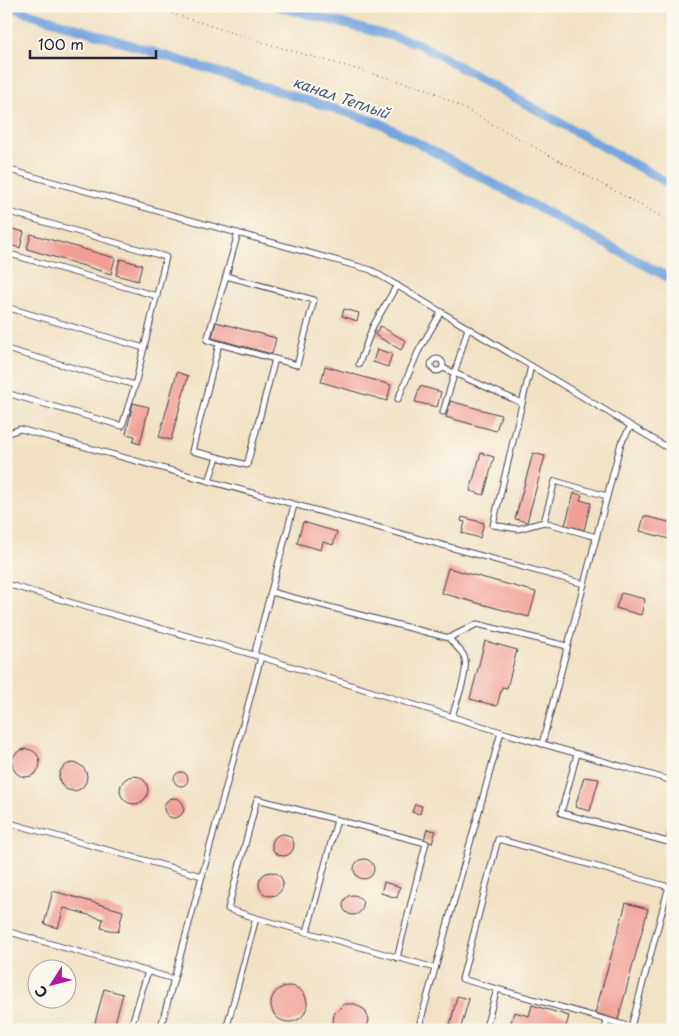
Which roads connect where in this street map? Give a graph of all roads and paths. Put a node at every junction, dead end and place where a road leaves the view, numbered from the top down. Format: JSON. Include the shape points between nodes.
{"nodes":[{"id":1,"x":148,"y":6,"type":"edge"},
{"id":2,"x":6,"y":169,"type":"edge"},
{"id":3,"x":6,"y":211,"type":"edge"},
{"id":4,"x":673,"y":223,"type":"edge"},
{"id":5,"x":238,"y":233,"type":"junction"},
{"id":6,"x":6,"y":254,"type":"edge"},
{"id":7,"x":226,"y":276,"type":"junction"},
{"id":8,"x":397,"y":285,"type":"junction"},
{"id":9,"x":157,"y":296,"type":"junction"},
{"id":10,"x":6,"y":308,"type":"edge"},
{"id":11,"x":441,"y":312,"type":"junction"},
{"id":12,"x":468,"y":328,"type":"junction"},
{"id":13,"x":219,"y":344,"type":"junction"},
{"id":14,"x":144,"y":348,"type":"junction"},
{"id":15,"x":6,"y":350,"type":"edge"},
{"id":16,"x":275,"y":360,"type":"junction"},
{"id":17,"x":359,"y":364,"type":"dead end"},
{"id":18,"x":531,"y":366,"type":"junction"},
{"id":19,"x":443,"y":368,"type":"dead end"},
{"id":20,"x":454,"y":373,"type":"junction"},
{"id":21,"x":135,"y":385,"type":"junction"},
{"id":22,"x":6,"y":393,"type":"edge"},
{"id":23,"x":398,"y":398,"type":"dead end"},
{"id":24,"x":522,"y":403,"type":"junction"},
{"id":25,"x":443,"y":412,"type":"dead end"},
{"id":26,"x":631,"y":426,"type":"junction"},
{"id":27,"x":6,"y":434,"type":"edge"},
{"id":28,"x":673,"y":451,"type":"edge"},
{"id":29,"x":217,"y":458,"type":"junction"},
{"id":30,"x":209,"y":482,"type":"junction"},
{"id":31,"x":607,"y":496,"type":"junction"},
{"id":32,"x":294,"y":505,"type":"junction"},
{"id":33,"x":544,"y":522,"type":"junction"},
{"id":34,"x":596,"y":537,"type":"junction"},
{"id":35,"x":6,"y":584,"type":"edge"},
{"id":36,"x":584,"y":584,"type":"junction"},
{"id":37,"x":270,"y":592,"type":"junction"},
{"id":38,"x":449,"y":638,"type":"junction"},
{"id":39,"x":567,"y":646,"type":"junction"},
{"id":40,"x":254,"y":655,"type":"junction"},
{"id":41,"x":261,"y":657,"type":"junction"},
{"id":42,"x":452,"y":717,"type":"junction"},
{"id":43,"x":501,"y":732,"type":"junction"},
{"id":44,"x":542,"y":744,"type":"junction"},
{"id":45,"x":577,"y":754,"type":"junction"},
{"id":46,"x":673,"y":781,"type":"edge"},
{"id":47,"x":337,"y":820,"type":"junction"},
{"id":48,"x":6,"y":822,"type":"edge"},
{"id":49,"x":673,"y":827,"type":"edge"},
{"id":50,"x":202,"y":876,"type":"junction"},
{"id":51,"x":671,"y":887,"type":"edge"},
{"id":52,"x":256,"y":918,"type":"junction"},
{"id":53,"x":6,"y":931,"type":"edge"},
{"id":54,"x":307,"y":932,"type":"junction"},
{"id":55,"x":397,"y":958,"type":"junction"},
{"id":56,"x":435,"y":968,"type":"junction"},
{"id":57,"x":148,"y":971,"type":"junction"},
{"id":58,"x":174,"y":979,"type":"junction"},
{"id":59,"x":496,"y":989,"type":"junction"},
{"id":60,"x":607,"y":1020,"type":"junction"},
{"id":61,"x":631,"y":1027,"type":"junction"},
{"id":62,"x":130,"y":1030,"type":"edge"},
{"id":63,"x":160,"y":1030,"type":"edge"},
{"id":64,"x":226,"y":1030,"type":"edge"},
{"id":65,"x":418,"y":1030,"type":"edge"},
{"id":66,"x":485,"y":1030,"type":"edge"},
{"id":67,"x":605,"y":1030,"type":"edge"},
{"id":68,"x":642,"y":1030,"type":"edge"}],
"edges":[{"from":1,"to":4,"type":"path","via":[[430,90]]},
{"from":2,"to":5,"type":"lane"},
{"from":3,"to":9,"type":"lane","via":[[166,258]]},
{"from":5,"to":7,"type":"lane"},
{"from":5,"to":8,"type":"lane","via":[[371,270]]},
{"from":6,"to":9,"type":"lane"},
{"from":7,"to":13,"type":"lane","via":[[207,340]]},
{"from":7,"to":16,"type":"lane","via":[[314,300],[297,365]]},
{"from":8,"to":11,"type":"lane"},
{"from":8,"to":17,"type":"lane","via":[[373,326]]},
{"from":9,"to":14,"type":"lane"},
{"from":10,"to":14,"type":"lane"},
{"from":11,"to":12,"type":"lane"},
{"from":11,"to":23,"type":"lane","via":[[418,352]]},
{"from":12,"to":18,"type":"lane"},
{"from":12,"to":20,"type":"lane"},
{"from":13,"to":16,"type":"lane"},
{"from":13,"to":29,"type":"lane","via":[[192,450]]},
{"from":14,"to":21,"type":"lane"},
{"from":15,"to":21,"type":"lane"},
{"from":16,"to":29,"type":"lane","via":[[247,465]]},
{"from":18,"to":24,"type":"lane"},
{"from":18,"to":26,"type":"lane"},
{"from":19,"to":20,"type":"lane"},
{"from":20,"to":24,"type":"lane"},
{"from":20,"to":25,"type":"lane"},
{"from":21,"to":22,"type":"lane","via":[[122,426]]},
{"from":24,"to":33,"type":"lane","via":[[493,525],[518,529]]},
{"from":26,"to":28,"type":"lane"},
{"from":26,"to":31,"type":"lane","via":[[621,443]]},
{"from":27,"to":30,"type":"lane","via":[[20,429]]},
{"from":29,"to":30,"type":"lane"},
{"from":30,"to":32,"type":"lane"},
{"from":31,"to":33,"type":"lane","via":[[555,481]]},
{"from":31,"to":34,"type":"lane"},
{"from":32,"to":36,"type":"lane"},
{"from":32,"to":37,"type":"lane"},
{"from":33,"to":34,"type":"lane"},
{"from":34,"to":36,"type":"lane"},
{"from":35,"to":40,"type":"lane"},
{"from":36,"to":39,"type":"lane"},
{"from":37,"to":38,"type":"lane"},
{"from":37,"to":40,"type":"lane"},
{"from":38,"to":39,"type":"lane","via":[[477,624]]},
{"from":38,"to":42,"type":"lane","via":[[454,647],[464,654],[466,664]]},
{"from":39,"to":44,"type":"lane"},
{"from":40,"to":41,"type":"lane"},
{"from":41,"to":42,"type":"lane"},
{"from":41,"to":50,"type":"lane"},
{"from":42,"to":43,"type":"lane"},
{"from":43,"to":44,"type":"lane"},
{"from":43,"to":56,"type":"lane"},
{"from":44,"to":45,"type":"lane"},
{"from":45,"to":46,"type":"lane"},
{"from":45,"to":49,"type":"lane","via":[[561,813],[668,842]]},
{"from":47,"to":52,"type":"lane","via":[[257,799],[228,909]]},
{"from":47,"to":54,"type":"lane"},
{"from":47,"to":55,"type":"lane","via":[[426,843]]},
{"from":48,"to":50,"type":"lane"},
{"from":50,"to":58,"type":"lane"},
{"from":51,"to":59,"type":"lane","via":[[498,839],[462,979]]},
{"from":51,"to":61,"type":"lane"},
{"from":52,"to":54,"type":"lane"},
{"from":52,"to":64,"type":"lane"},
{"from":53,"to":57,"type":"lane"},
{"from":54,"to":55,"type":"lane"},
{"from":55,"to":56,"type":"lane"},
{"from":56,"to":65,"type":"lane"},
{"from":57,"to":58,"type":"lane"},
{"from":57,"to":62,"type":"lane"},
{"from":58,"to":63,"type":"lane"},
{"from":59,"to":60,"type":"lane"},
{"from":59,"to":66,"type":"lane"},
{"from":60,"to":61,"type":"lane"},
{"from":60,"to":67,"type":"lane"},
{"from":61,"to":68,"type":"lane"}]}
